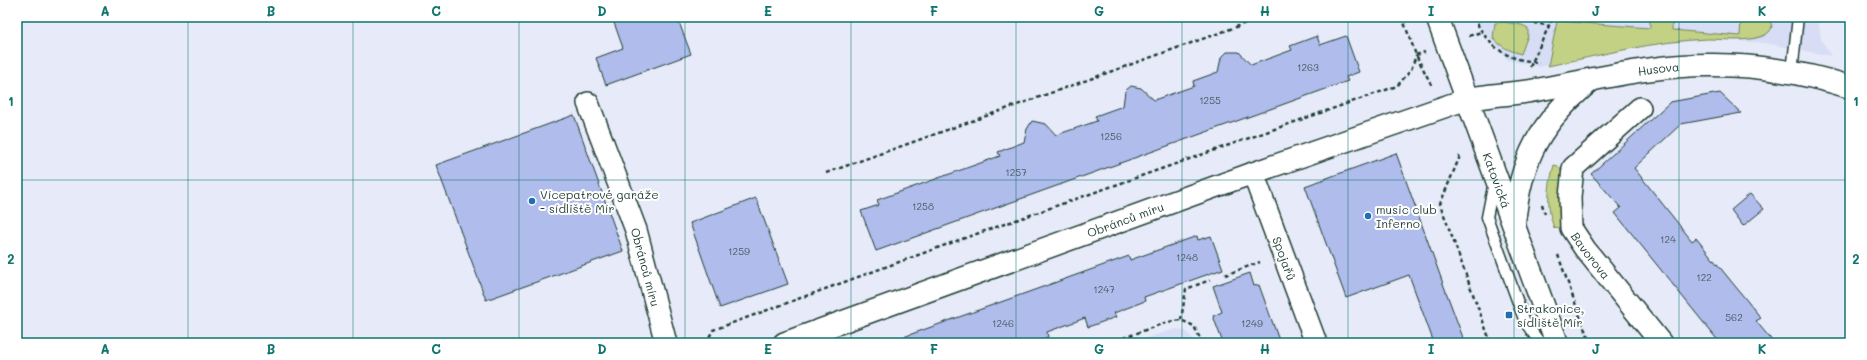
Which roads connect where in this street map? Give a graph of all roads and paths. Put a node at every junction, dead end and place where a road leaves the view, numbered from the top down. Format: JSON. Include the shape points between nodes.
{"nodes":[{"id":1,"x":1260,"y":17,"type":"edge"},
{"id":2,"x":1402,"y":17,"type":"edge"},
{"id":3,"x":1437,"y":17,"type":"edge"},
{"id":4,"x":1474,"y":17,"type":"edge"},
{"id":5,"x":1506,"y":17,"type":"edge"},
{"id":6,"x":1553,"y":17,"type":"edge"},
{"id":7,"x":1798,"y":17,"type":"edge"},
{"id":8,"x":1550,"y":26,"type":"junction"},
{"id":9,"x":1792,"y":72,"type":"junction"},
{"id":10,"x":1592,"y":79,"type":"junction"},
{"id":11,"x":1850,"y":87,"type":"edge"},
{"id":12,"x":1467,"y":98,"type":"junction"},
{"id":13,"x":588,"y":103,"type":"dead end"},
{"id":14,"x":1640,"y":108,"type":"dead end"},
{"id":15,"x":1461,"y":157,"type":"dead end"},
{"id":16,"x":826,"y":173,"type":"dead end"},
{"id":17,"x":1253,"y":173,"type":"junction"},
{"id":18,"x":1495,"y":174,"type":"junction"},
{"id":19,"x":1514,"y":224,"type":"junction"},
{"id":20,"x":1263,"y":261,"type":"dead end"},
{"id":21,"x":1225,"y":275,"type":"dead end"},
{"id":22,"x":1210,"y":280,"type":"dead end"},
{"id":23,"x":1181,"y":320,"type":"junction"},
{"id":24,"x":1549,"y":337,"type":"edge"},
{"id":25,"x":666,"y":343,"type":"edge"},
{"id":26,"x":706,"y":343,"type":"edge"},
{"id":27,"x":784,"y":343,"type":"edge"},
{"id":28,"x":1110,"y":343,"type":"edge"},
{"id":29,"x":1202,"y":343,"type":"edge"},
{"id":30,"x":1316,"y":343,"type":"edge"},
{"id":31,"x":1492,"y":343,"type":"edge"},
{"id":32,"x":1566,"y":343,"type":"edge"},
{"id":33,"x":1661,"y":343,"type":"edge"}],
"edges":[{"from":1,"to":16,"type":"path"},
{"from":2,"to":26,"type":"path","via":[[1416,55],[1411,70],[1397,86],[713,330]]},
{"from":3,"to":12,"type":"street","name":"Katovická"},
{"from":4,"to":8,"type":"path","via":[[1481,32],[1497,49],[1513,58],[1531,61]]},
{"from":5,"to":8,"type":"path"},
{"from":6,"to":8,"type":"path"},
{"from":7,"to":9,"type":"lane"},
{"from":9,"to":10,"type":"street","name":"Husova","via":[[1713,64],[1651,68]]},
{"from":9,"to":11,"type":"street","name":"Husova"},
{"from":10,"to":12,"type":"street","name":"Husova","via":[[1524,92]]},
{"from":10,"to":19,"type":"street","via":[[1568,98],[1534,145],[1519,184]]},
{"from":12,"to":17,"type":"street","name":"Obránců míru"},
{"from":12,"to":18,"type":"street","name":"Katovická"},
{"from":13,"to":25,"type":"street","name":"Obránců míru","via":[[636,230]]},
{"from":14,"to":33,"type":"street","name":"Bavorova","via":[[1573,168],[1570,197],[1571,228]]},
{"from":15,"to":31,"type":"path","via":[[1440,204]]},
{"from":17,"to":27,"type":"street","name":"Obránců míru"},
{"from":17,"to":30,"type":"street","name":"Spojařů"},
{"from":18,"to":19,"type":"street","name":"Katovická"},
{"from":18,"to":24,"type":"lane","via":[[1487,217],[1525,322]]},
{"from":19,"to":24,"type":"street","name":"Katovická"},
{"from":20,"to":21,"type":"path"},
{"from":22,"to":23,"type":"path","via":[[1186,289]]},
{"from":23,"to":28,"type":"path","via":[[1174,320]]},
{"from":23,"to":29,"type":"path","via":[[1194,326]]},
{"from":24,"to":32,"type":"lane"}]}
